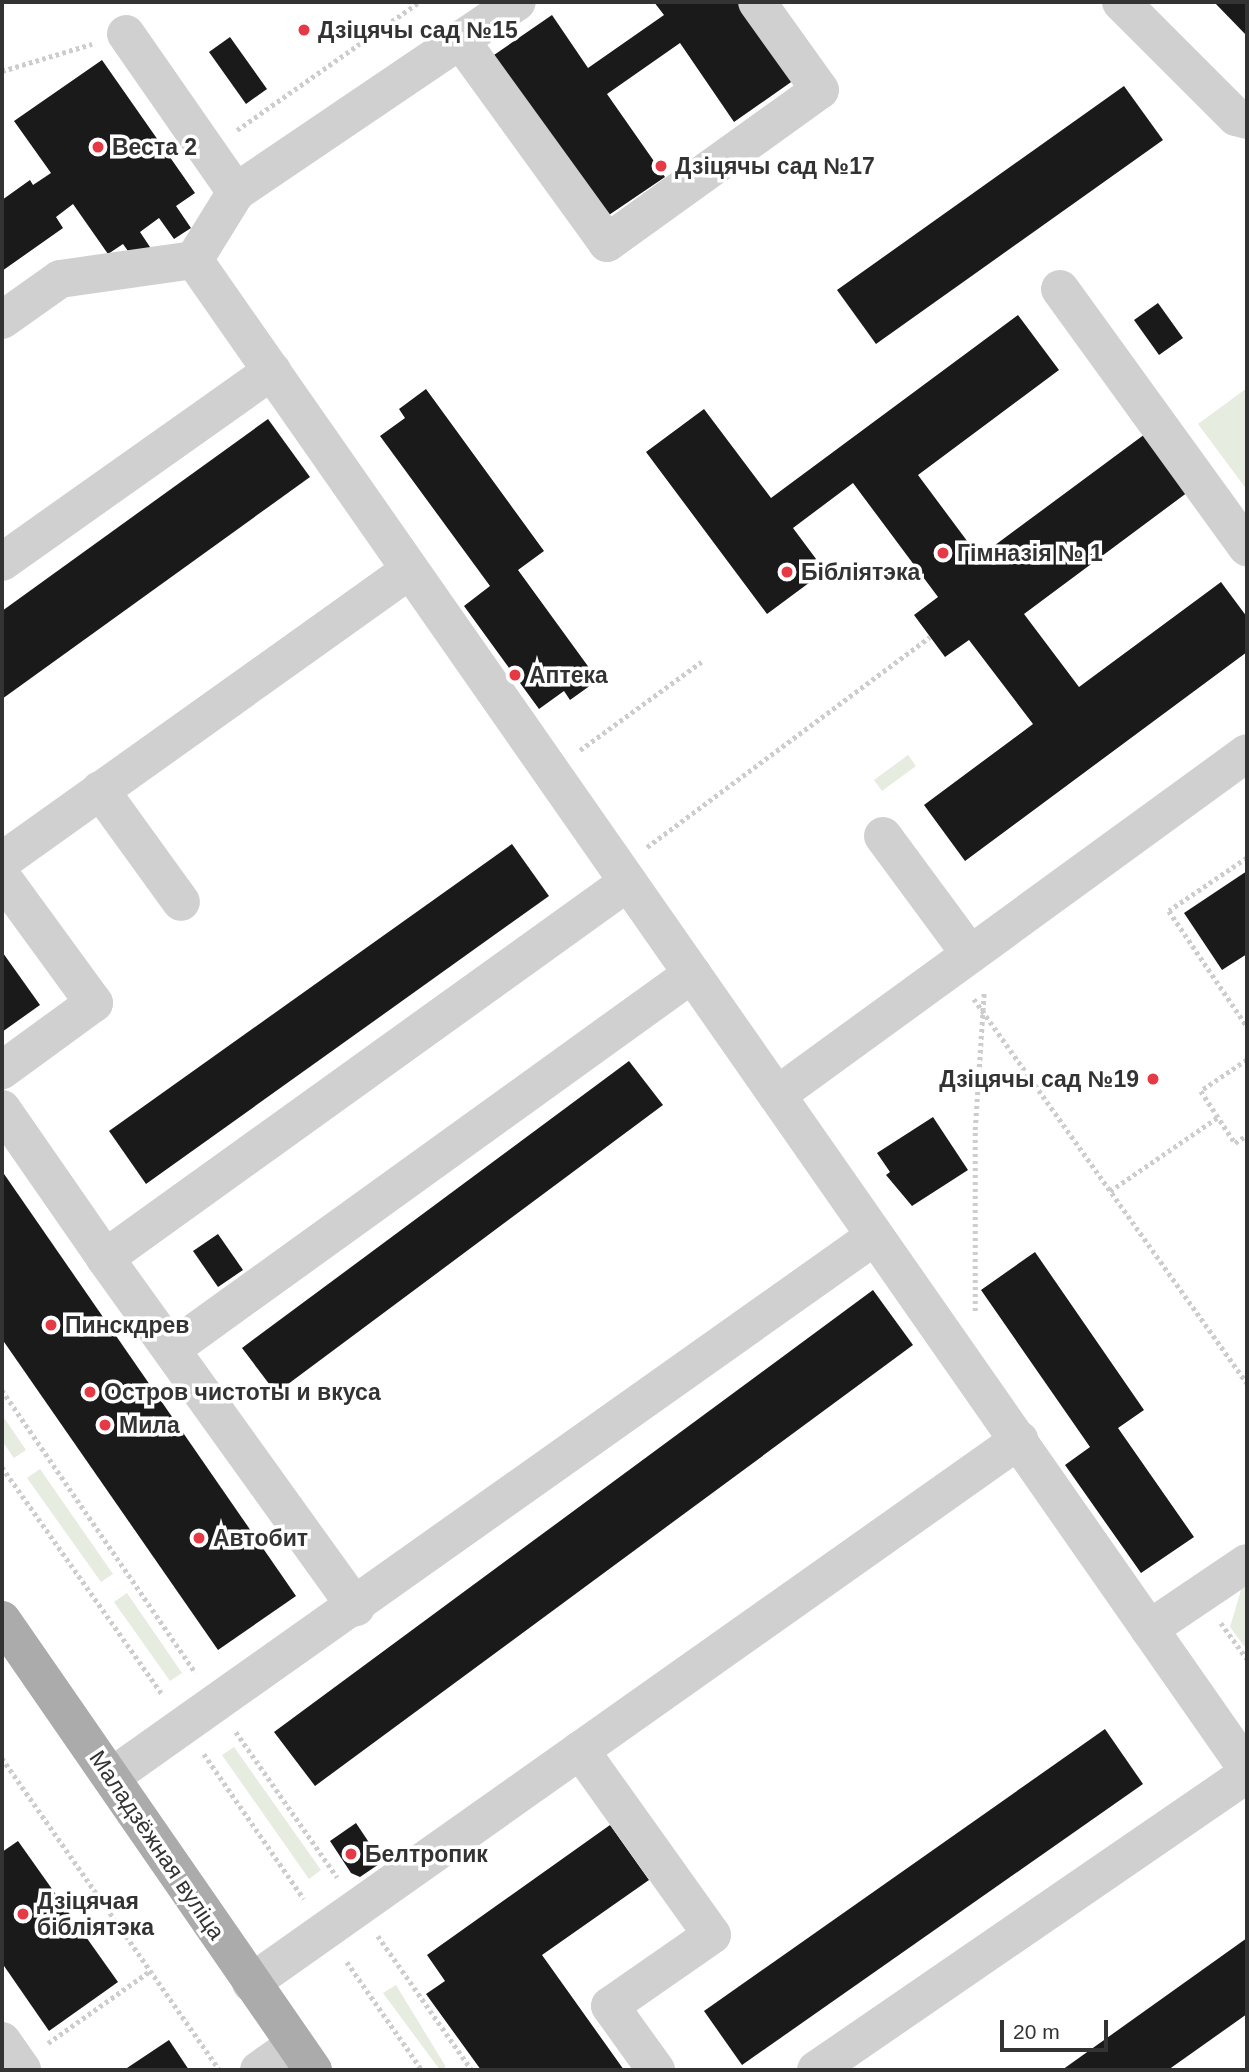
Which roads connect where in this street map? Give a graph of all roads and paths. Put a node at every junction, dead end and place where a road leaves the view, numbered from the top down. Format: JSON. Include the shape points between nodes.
{"nodes":[{"id":1,"x":419,"y":2,"type":"edge"},
{"id":2,"x":517,"y":2,"type":"edge"},
{"id":3,"x":757,"y":2,"type":"edge"},
{"id":4,"x":1121,"y":2,"type":"edge"},
{"id":5,"x":126,"y":34,"type":"joint"},
{"id":6,"x":461,"y":41,"type":"junction"},
{"id":7,"x":2,"y":71,"type":"edge"},
{"id":8,"x":1247,"y":120,"type":"edge"},
{"id":9,"x":207,"y":151,"type":"junction"},
{"id":10,"x":236,"y":192,"type":"junction"},
{"id":11,"x":194,"y":260,"type":"junction"},
{"id":12,"x":1060,"y":289,"type":"dead end"},
{"id":13,"x":2,"y":320,"type":"edge"},
{"id":14,"x":272,"y":372,"type":"junction"},
{"id":15,"x":1247,"y":547,"type":"edge"},
{"id":16,"x":2,"y":562,"type":"edge"},
{"id":17,"x":410,"y":570,"type":"junction"},
{"id":18,"x":930,"y":636,"type":"dead end"},
{"id":19,"x":701,"y":662,"type":"dead end"},
{"id":20,"x":1247,"y":753,"type":"edge"},
{"id":21,"x":551,"y":772,"type":"junction"},
{"id":22,"x":100,"y":790,"type":"junction"},
{"id":23,"x":883,"y":836,"type":"dead end"},
{"id":24,"x":1247,"y":858,"type":"edge"},
{"id":25,"x":2,"y":861,"type":"edge"},
{"id":26,"x":623,"y":875,"type":"junction"},
{"id":27,"x":2,"y":877,"type":"edge"},
{"id":28,"x":181,"y":902,"type":"dead end"},
{"id":29,"x":970,"y":955,"type":"junction"},
{"id":30,"x":692,"y":974,"type":"junction"},
{"id":31,"x":983,"y":1012,"type":"junction"},
{"id":32,"x":1247,"y":1026,"type":"edge"},
{"id":33,"x":1247,"y":1060,"type":"edge"},
{"id":34,"x":2,"y":1070,"type":"edge"},
{"id":35,"x":777,"y":1095,"type":"junction"},
{"id":36,"x":2,"y":1110,"type":"edge"},
{"id":37,"x":1218,"y":1117,"type":"junction"},
{"id":38,"x":1247,"y":1135,"type":"edge"},
{"id":39,"x":1110,"y":1191,"type":"junction"},
{"id":40,"x":875,"y":1236,"type":"junction"},
{"id":41,"x":105,"y":1258,"type":"junction"},
{"id":42,"x":173,"y":1348,"type":"junction"},
{"id":43,"x":975,"y":1378,"type":"junction"},
{"id":44,"x":1247,"y":1383,"type":"edge"},
{"id":45,"x":2,"y":1390,"type":"edge"},
{"id":46,"x":1019,"y":1440,"type":"junction"},
{"id":47,"x":2,"y":1467,"type":"edge"},
{"id":48,"x":1247,"y":1563,"type":"edge"},
{"id":49,"x":356,"y":1607,"type":"junction"},
{"id":50,"x":2,"y":1620,"type":"edge"},
{"id":51,"x":1149,"y":1629,"type":"junction"},
{"id":52,"x":218,"y":1705,"type":"junction"},
{"id":53,"x":185,"y":1727,"type":"junction"},
{"id":54,"x":580,"y":1750,"type":"junction"},
{"id":55,"x":2,"y":1758,"type":"edge"},
{"id":56,"x":1247,"y":1772,"type":"edge"},
{"id":57,"x":111,"y":1777,"type":"junction"},
{"id":58,"x":358,"y":1907,"type":"junction"},
{"id":59,"x":326,"y":1931,"type":"junction"},
{"id":60,"x":150,"y":1971,"type":"junction"},
{"id":61,"x":251,"y":1983,"type":"junction"},
{"id":62,"x":14,"y":2058,"type":"edge"},
{"id":63,"x":304,"y":2058,"type":"edge"},
{"id":64,"x":220,"y":2070,"type":"edge"},
{"id":65,"x":259,"y":2070,"type":"edge"},
{"id":66,"x":422,"y":2070,"type":"edge"},
{"id":67,"x":472,"y":2070,"type":"edge"},
{"id":68,"x":656,"y":2070,"type":"edge"},
{"id":69,"x":816,"y":2070,"type":"edge"}],
"edges":[{"from":1,"to":9,"type":"path"},
{"from":2,"to":6,"type":"lane"},
{"from":3,"to":6,"type":"lane","via":[[820,90],[607,243]]},
{"from":4,"to":8,"type":"lane","via":[[1236,117]]},
{"from":5,"to":7,"type":"path"},
{"from":5,"to":9,"type":"lane"},
{"from":6,"to":10,"type":"lane"},
{"from":9,"to":10,"type":"lane"},
{"from":10,"to":11,"type":"lane"},
{"from":11,"to":13,"type":"lane","via":[[60,279]]},
{"from":11,"to":14,"type":"lane"},
{"from":12,"to":15,"type":"lane"},
{"from":14,"to":16,"type":"lane"},
{"from":14,"to":17,"type":"lane"},
{"from":17,"to":21,"type":"lane"},
{"from":17,"to":22,"type":"lane"},
{"from":18,"to":26,"type":"path"},
{"from":19,"to":21,"type":"path"},
{"from":20,"to":29,"type":"lane"},
{"from":21,"to":26,"type":"lane"},
{"from":22,"to":25,"type":"lane"},
{"from":22,"to":28,"type":"lane"},
{"from":23,"to":29,"type":"lane"},
{"from":24,"to":32,"type":"path","via":[[1169,911]]},
{"from":26,"to":30,"type":"lane"},
{"from":26,"to":41,"type":"lane"},
{"from":27,"to":34,"type":"lane","via":[[94,1003]]},
{"from":29,"to":31,"type":"path"},
{"from":29,"to":31,"type":"path"},
{"from":29,"to":35,"type":"lane"},
{"from":30,"to":35,"type":"lane"},
{"from":30,"to":42,"type":"lane"},
{"from":31,"to":39,"type":"path"},
{"from":31,"to":43,"type":"path","via":[[975,1130]]},
{"from":33,"to":37,"type":"path","via":[[1201,1091]]},
{"from":35,"to":40,"type":"lane"},
{"from":36,"to":41,"type":"lane"},
{"from":37,"to":38,"type":"path","via":[[1236,1143]]},
{"from":37,"to":39,"type":"path"},
{"from":39,"to":44,"type":"path"},
{"from":40,"to":43,"type":"lane"},
{"from":40,"to":49,"type":"lane"},
{"from":41,"to":42,"type":"lane"},
{"from":42,"to":49,"type":"lane"},
{"from":43,"to":46,"type":"lane"},
{"from":45,"to":52,"type":"path"},
{"from":46,"to":51,"type":"lane"},
{"from":46,"to":54,"type":"lane"},
{"from":47,"to":53,"type":"path"},
{"from":48,"to":51,"type":"lane"},
{"from":49,"to":52,"type":"lane"},
{"from":50,"to":57,"type":"main road","name":"Маладзёжная вуліца"},
{"from":51,"to":56,"type":"lane"},
{"from":52,"to":53,"type":"lane"},
{"from":52,"to":58,"type":"path"},
{"from":53,"to":57,"type":"lane"},
{"from":53,"to":59,"type":"path"},
{"from":54,"to":58,"type":"lane"},
{"from":54,"to":68,"type":"lane","via":[[712,1935],[610,2006]]},
{"from":55,"to":60,"type":"path"},
{"from":56,"to":69,"type":"lane"},
{"from":57,"to":61,"type":"main road","name":"Маладзёжная вуліца"},
{"from":58,"to":59,"type":"lane"},
{"from":58,"to":67,"type":"path"},
{"from":59,"to":61,"type":"lane"},
{"from":59,"to":66,"type":"path"},
{"from":60,"to":62,"type":"path"},
{"from":60,"to":64,"type":"path"},
{"from":61,"to":63,"type":"main road","name":"Маладзёжная вуліца"},
{"from":63,"to":65,"type":"lane"}]}
